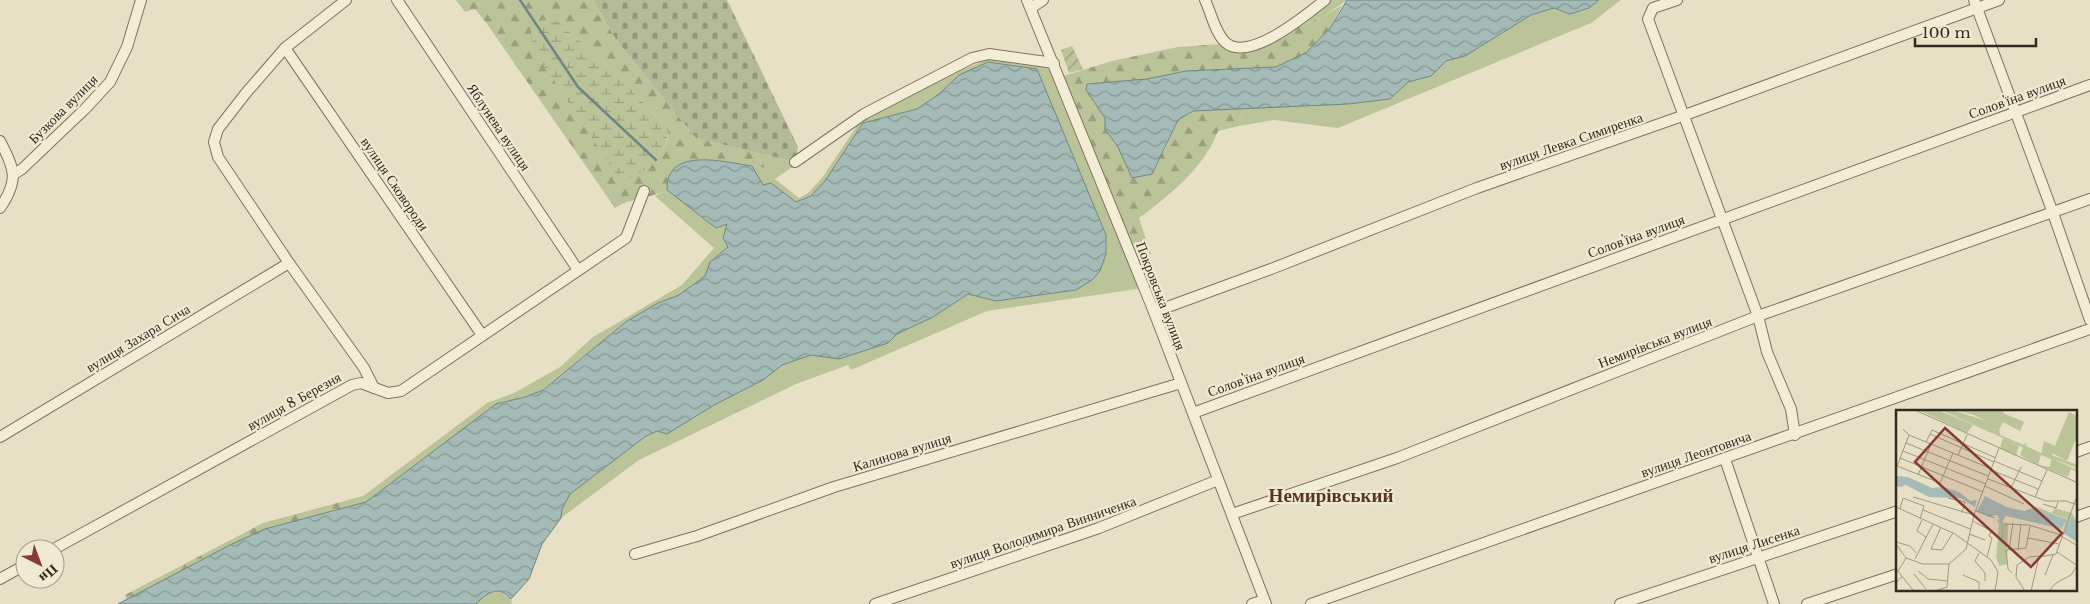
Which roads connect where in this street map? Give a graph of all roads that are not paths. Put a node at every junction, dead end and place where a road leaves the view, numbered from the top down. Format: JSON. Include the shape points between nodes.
{"nodes":[{"id":1,"x":141,"y":0,"type":"edge"},
{"id":2,"x":346,"y":0,"type":"edge"},
{"id":3,"x":397,"y":0,"type":"edge"},
{"id":4,"x":1043,"y":0,"type":"edge"},
{"id":5,"x":1205,"y":0,"type":"edge"},
{"id":6,"x":1325,"y":0,"type":"edge"},
{"id":7,"x":1677,"y":0,"type":"edge"},
{"id":8,"x":1999,"y":0,"type":"edge"},
{"id":9,"x":1029,"y":4,"type":"edge"},
{"id":10,"x":1975,"y":4,"type":"edge"},
{"id":11,"x":285,"y":48,"type":"junction"},
{"id":12,"x":1054,"y":63,"type":"junction"},
{"id":13,"x":2090,"y":85,"type":"edge"},
{"id":14,"x":2015,"y":112,"type":"junction"},
{"id":15,"x":1685,"y":115,"type":"junction"},
{"id":16,"x":0,"y":141,"type":"edge"},
{"id":17,"x":795,"y":162,"type":"dead end"},
{"id":18,"x":14,"y":174,"type":"junction"},
{"id":19,"x":644,"y":191,"type":"dead end"},
{"id":20,"x":2090,"y":199,"type":"edge"},
{"id":21,"x":0,"y":208,"type":"edge"},
{"id":22,"x":2053,"y":213,"type":"junction"},
{"id":23,"x":1721,"y":219,"type":"junction"},
{"id":24,"x":289,"y":263,"type":"junction"},
{"id":25,"x":578,"y":270,"type":"junction"},
{"id":26,"x":1154,"y":312,"type":"junction"},
{"id":27,"x":1758,"y":316,"type":"junction"},
{"id":28,"x":2090,"y":320,"type":"edge"},
{"id":29,"x":2090,"y":329,"type":"edge"},
{"id":30,"x":482,"y":336,"type":"junction"},
{"id":31,"x":1181,"y":384,"type":"junction"},
{"id":32,"x":374,"y":388,"type":"junction"},
{"id":33,"x":1192,"y":413,"type":"junction"},
{"id":34,"x":1795,"y":435,"type":"junction"},
{"id":35,"x":0,"y":437,"type":"edge"},
{"id":36,"x":2090,"y":447,"type":"edge"},
{"id":37,"x":2078,"y":451,"type":"edge"},
{"id":38,"x":1725,"y":458,"type":"junction"},
{"id":39,"x":1218,"y":480,"type":"junction"},
{"id":40,"x":2090,"y":512,"type":"edge"},
{"id":41,"x":1896,"y":513,"type":"edge"},
{"id":42,"x":1232,"y":514,"type":"junction"},
{"id":43,"x":2078,"y":516,"type":"edge"},
{"id":44,"x":65,"y":543,"type":"edge"},
{"id":45,"x":635,"y":554,"type":"dead end"},
{"id":46,"x":1759,"y":557,"type":"junction"},
{"id":47,"x":15,"y":571,"type":"edge"},
{"id":48,"x":1896,"y":575,"type":"edge"},
{"id":49,"x":0,"y":579,"type":"edge"},
{"id":50,"x":899,"y":600,"type":"edge"},
{"id":51,"x":1265,"y":602,"type":"edge"},
{"id":52,"x":875,"y":604,"type":"edge"},
{"id":53,"x":1252,"y":604,"type":"edge"},
{"id":54,"x":1311,"y":604,"type":"edge"},
{"id":55,"x":1620,"y":604,"type":"edge"},
{"id":56,"x":1774,"y":604,"type":"edge"},
{"id":57,"x":1807,"y":604,"type":"edge"}],
"edges":[{"from":1,"to":18,"type":"street","name":"Бузкова вулиця","via":[[127,47],[110,82],[85,110]]},
{"from":2,"to":11,"type":"street"},
{"from":3,"to":25,"type":"street","name":"Яблунева вулиця"},
{"from":4,"to":9,"type":"street"},
{"from":5,"to":6,"type":"street","via":[[1219,32],[1234,47],[1258,44],[1296,24]]},
{"from":7,"to":15,"type":"street","via":[[1654,8],[1648,19]]},
{"from":8,"to":10,"type":"street","name":"вулиця Левка Симиренка"},
{"from":9,"to":12,"type":"street","name":"Покровська вулиця"},
{"from":10,"to":14,"type":"street"},
{"from":10,"to":15,"type":"street","name":"вулиця Левка Симиренка"},
{"from":11,"to":24,"type":"street","via":[[218,129],[214,142],[218,157]]},
{"from":11,"to":30,"type":"street","name":"вулиця Сковороди"},
{"from":12,"to":17,"type":"street","via":[[990,54],[972,58],[864,114]]},
{"from":12,"to":26,"type":"street","name":"Покровська вулиця"},
{"from":13,"to":14,"type":"street","name":"Соловʼїна вулиця"},
{"from":14,"to":22,"type":"street"},
{"from":14,"to":23,"type":"street","name":"Соловʼїна вулиця"},
{"from":15,"to":23,"type":"street"},
{"from":15,"to":26,"type":"street","name":"вулиця Левка Симиренка","via":[[1477,188],[1271,270]]},
{"from":16,"to":18,"type":"street","via":[[12,162]]},
{"from":18,"to":21,"type":"street","via":[[10,192]]},
{"from":19,"to":25,"type":"street","name":"вулиця 8 Березня","via":[[626,238]]},
{"from":20,"to":22,"type":"street","name":"Немирівська вулиця"},
{"from":22,"to":27,"type":"street","name":"Немирівська вулиця"},
{"from":22,"to":28,"type":"street"},
{"from":23,"to":27,"type":"street"},
{"from":23,"to":33,"type":"street","name":"Соловʼїна вулиця"},
{"from":24,"to":32,"type":"street","via":[[364,368]]},
{"from":24,"to":35,"type":"street","name":"вулиця Захара Сича"},
{"from":25,"to":30,"type":"street","name":"вулиця 8 Березня"},
{"from":26,"to":31,"type":"street","name":"Покровська вулиця"},
{"from":27,"to":34,"type":"street","via":[[1767,352],[1791,409]]},
{"from":27,"to":42,"type":"street","name":"Немирівська вулиця","via":[[1396,458]]},
{"from":29,"to":34,"type":"street","name":"вулиця Леонтовича"},
{"from":30,"to":32,"type":"street","name":"вулиця 8 Березня","via":[[401,391],[388,393]]},
{"from":31,"to":33,"type":"street","name":"Покровська вулиця"},
{"from":31,"to":45,"type":"street","name":"Калинова вулиця","via":[[834,487],[697,536]]},
{"from":32,"to":44,"type":"street","name":"вулиця 8 Березня","via":[[362,383],[352,385]]},
{"from":33,"to":39,"type":"street","name":"Покровська вулиця"},
{"from":34,"to":38,"type":"street","name":"вулиця Леонтовича"},
{"from":36,"to":37,"type":"street"},
{"from":38,"to":46,"type":"street"},
{"from":38,"to":54,"type":"street","name":"вулиця Леонтовича"},
{"from":39,"to":42,"type":"street","name":"Покровська вулиця"},
{"from":39,"to":50,"type":"street","name":"вулиця Володимира Винниченка","via":[[1099,528]]},
{"from":40,"to":43,"type":"street"},
{"from":41,"to":46,"type":"street","name":"вулиця Лисенка"},
{"from":42,"to":51,"type":"street","name":"Покровська вулиця"},
{"from":46,"to":55,"type":"street","name":"вулиця Лисенка"},
{"from":46,"to":56,"type":"street"},
{"from":47,"to":49,"type":"street"},
{"from":48,"to":57,"type":"street"},
{"from":50,"to":52,"type":"street","name":"вулиця Володимира Винниченка"},
{"from":51,"to":53,"type":"street"}]}
